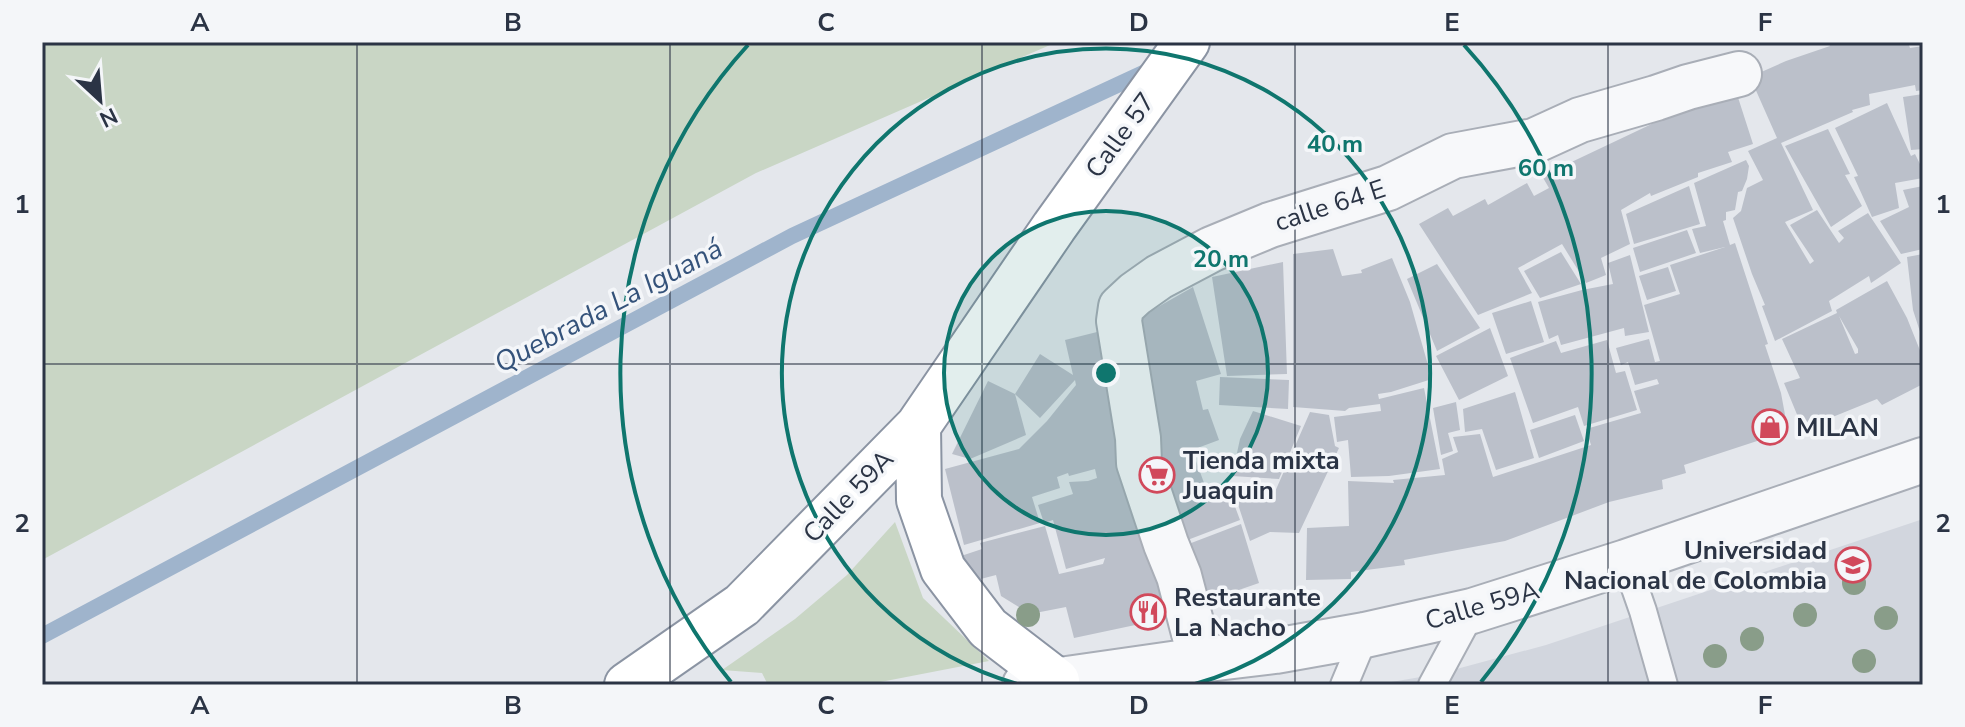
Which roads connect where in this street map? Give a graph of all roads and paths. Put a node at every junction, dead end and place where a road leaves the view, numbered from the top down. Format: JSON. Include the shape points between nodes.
{"nodes":[{"id":1,"x":1187,"y":42,"type":"edge"},
{"id":2,"x":1739,"y":74,"type":"dead end"},
{"id":3,"x":1054,"y":227,"type":"joint"},
{"id":4,"x":918,"y":426,"type":"junction"},
{"id":5,"x":1923,"y":460,"type":"edge"},
{"id":6,"x":1626,"y":562,"type":"junction"},
{"id":7,"x":1472,"y":611,"type":"junction"},
{"id":8,"x":1365,"y":635,"type":"junction"},
{"id":9,"x":1195,"y":637,"type":"dead end"},
{"id":10,"x":1049,"y":684,"type":"edge"},
{"id":11,"x":627,"y":685,"type":"edge"},
{"id":12,"x":1344,"y":685,"type":"edge"},
{"id":13,"x":1432,"y":685,"type":"edge"},
{"id":14,"x":1664,"y":685,"type":"edge"}],
"edges":[{"from":1,"to":3,"type":"highway","name":"Calle 57"},
{"from":2,"to":9,"type":"street","name":"calle 64 E","via":[[1580,120],[1534,141],[1453,156],[1388,188],[1212,249],[1159,277],[1121,307],[1139,463]]},
{"from":3,"to":4,"type":"highway","name":"Calle 59A"},
{"from":4,"to":10,"type":"highway","via":[[919,500],[943,569],[988,628]]},
{"from":4,"to":11,"type":"highway","name":"Calle 59A","via":[[742,605]]},
{"from":5,"to":6,"type":"street","name":"Calle 59A"},
{"from":6,"to":7,"type":"street","name":"Calle 59A"},
{"from":6,"to":14,"type":"lane"},
{"from":7,"to":8,"type":"street","name":"Calle 59A"},
{"from":7,"to":13,"type":"lane"},
{"from":8,"to":10,"type":"street","name":"Calle 59A"},
{"from":8,"to":12,"type":"lane"}]}
